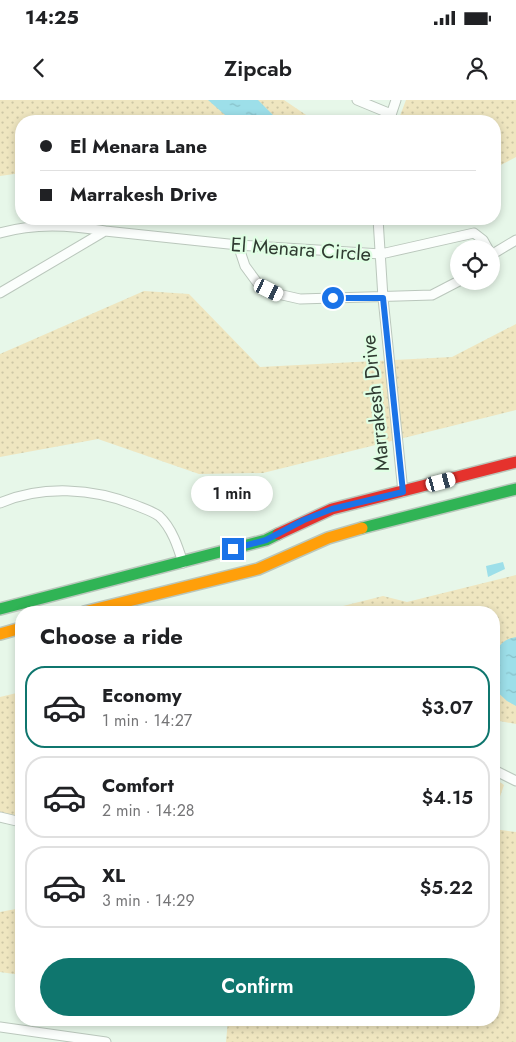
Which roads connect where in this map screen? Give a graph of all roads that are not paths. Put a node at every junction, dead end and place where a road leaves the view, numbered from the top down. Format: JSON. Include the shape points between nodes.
{"nodes":[{"id":1,"x":357,"y":100,"type":"edge"},
{"id":2,"x":396,"y":100,"type":"edge"},
{"id":3,"x":384,"y":115,"type":"edge"},
{"id":4,"x":391,"y":115,"type":"edge"},
{"id":5,"x":379,"y":225,"type":"edge"},
{"id":6,"x":105,"y":231,"type":"junction"},
{"id":7,"x":0,"y":233,"type":"edge"},
{"id":8,"x":483,"y":240,"type":"edge"},
{"id":9,"x":516,"y":240,"type":"edge"},
{"id":10,"x":238,"y":245,"type":"junction"},
{"id":11,"x":500,"y":249,"type":"edge"},
{"id":12,"x":381,"y":254,"type":"junction"},
{"id":13,"x":450,"y":286,"type":"edge"},
{"id":14,"x":0,"y":293,"type":"edge"},
{"id":15,"x":383,"y":298,"type":"junction"},
{"id":16,"x":516,"y":462,"type":"edge"},
{"id":17,"x":516,"y":489,"type":"edge"},
{"id":18,"x":403,"y":492,"type":"junction"},
{"id":19,"x":0,"y":503,"type":"edge"},
{"id":20,"x":184,"y":563,"type":"junction"},
{"id":21,"x":108,"y":606,"type":"edge"},
{"id":22,"x":0,"y":609,"type":"edge"},
{"id":23,"x":15,"y":630,"type":"edge"},
{"id":24,"x":0,"y":634,"type":"edge"},
{"id":25,"x":500,"y":773,"type":"edge"},
{"id":26,"x":516,"y":781,"type":"edge"},
{"id":27,"x":0,"y":817,"type":"edge"},
{"id":28,"x":15,"y":821,"type":"edge"},
{"id":29,"x":0,"y":1027,"type":"edge"},
{"id":30,"x":106,"y":1042,"type":"edge"}],
"edges":[{"from":1,"to":3,"type":"street"},
{"from":2,"to":4,"type":"street"},
{"from":5,"to":12,"type":"street","name":"Marrakesh Drive"},
{"from":6,"to":7,"type":"street","name":"El Menara Circle","via":[[68,225],[19,228]]},
{"from":6,"to":10,"type":"street","name":"El Menara Circle"},
{"from":6,"to":14,"type":"street"},
{"from":8,"to":12,"type":"street","name":"El Menara Circle","via":[[474,233]]},
{"from":9,"to":11,"type":"street"},
{"from":10,"to":12,"type":"street","name":"El Menara Circle"},
{"from":10,"to":15,"type":"street","via":[[245,266],[260,285],[278,294],[300,299]]},
{"from":12,"to":15,"type":"street","name":"Marrakesh Drive"},
{"from":13,"to":15,"type":"street","via":[[432,295]]},
{"from":15,"to":18,"type":"street","name":"Marrakesh Drive"},
{"from":16,"to":18,"type":"street"},
{"from":17,"to":21,"type":"street","via":[[339,534],[314,543],[277,564]]},
{"from":18,"to":20,"type":"street","name":"Marrakesh Drive","via":[[332,509],[266,540]]},
{"from":19,"to":20,"type":"street","via":[[54,492],[84,491],[116,497],[157,515],[176,542]]},
{"from":20,"to":22,"type":"street","name":"Marrakesh Drive"},
{"from":23,"to":24,"type":"street"},
{"from":25,"to":26,"type":"street"},
{"from":27,"to":28,"type":"street"},
{"from":29,"to":30,"type":"street"}]}
